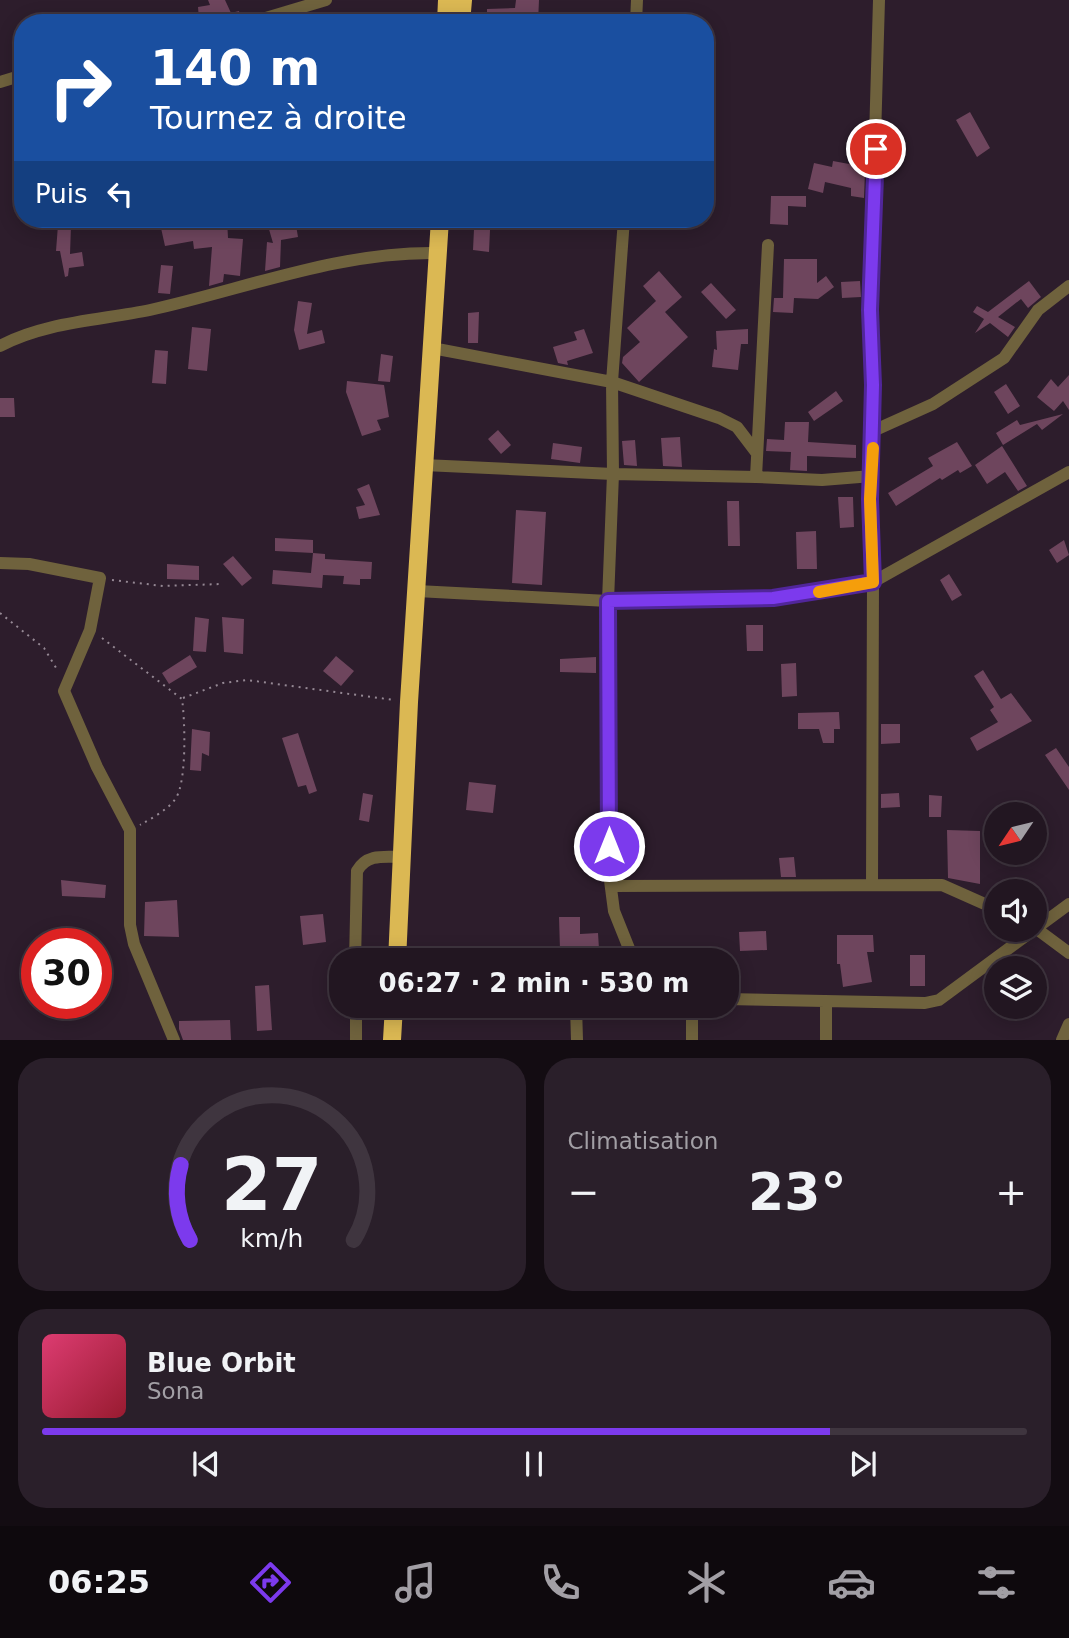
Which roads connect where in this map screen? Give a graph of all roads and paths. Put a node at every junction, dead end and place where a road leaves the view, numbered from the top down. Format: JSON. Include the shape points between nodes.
{"nodes":[{"id":1,"x":326,"y":0,"type":"edge"},
{"id":2,"x":879,"y":0,"type":"edge"},
{"id":3,"x":279,"y":14,"type":"edge"},
{"id":4,"x":439,"y":228,"type":"edge"},
{"id":5,"x":623,"y":228,"type":"edge"},
{"id":6,"x":768,"y":245,"type":"dead end"},
{"id":7,"x":438,"y":253,"type":"junction"},
{"id":8,"x":1069,"y":286,"type":"edge"},
{"id":9,"x":0,"y":346,"type":"edge"},
{"id":10,"x":432,"y":348,"type":"junction"},
{"id":11,"x":611,"y":382,"type":"junction"},
{"id":12,"x":873,"y":430,"type":"junction"},
{"id":13,"x":756,"y":452,"type":"junction"},
{"id":14,"x":424,"y":465,"type":"junction"},
{"id":15,"x":613,"y":474,"type":"junction"},
{"id":16,"x":872,"y":476,"type":"junction"},
{"id":17,"x":756,"y":477,"type":"junction"},
{"id":18,"x":1068,"y":477,"type":"edge"},
{"id":19,"x":0,"y":563,"type":"edge"},
{"id":20,"x":100,"y":578,"type":"junction"},
{"id":21,"x":873,"y":582,"type":"junction"},
{"id":22,"x":221,"y":584,"type":"dead end"},
{"id":23,"x":417,"y":591,"type":"junction"},
{"id":24,"x":608,"y":601,"type":"junction"},
{"id":25,"x":0,"y":613,"type":"edge"},
{"id":26,"x":90,"y":630,"type":"junction"},
{"id":27,"x":64,"y":691,"type":"junction"},
{"id":28,"x":183,"y":699,"type":"junction"},
{"id":29,"x":409,"y":702,"type":"junction"},
{"id":30,"x":130,"y":830,"type":"junction"},
{"id":31,"x":404,"y":857,"type":"junction"},
{"id":32,"x":872,"y":885,"type":"junction"},
{"id":33,"x":611,"y":886,"type":"junction"},
{"id":34,"x":984,"y":904,"type":"edge"},
{"id":35,"x":1069,"y":904,"type":"edge"},
{"id":36,"x":1047,"y":920,"type":"edge"},
{"id":37,"x":1047,"y":937,"type":"edge"},
{"id":38,"x":1016,"y":942,"type":"edge"},
{"id":39,"x":355,"y":948,"type":"edge"},
{"id":40,"x":398,"y":948,"type":"edge"},
{"id":41,"x":629,"y":948,"type":"edge"},
{"id":42,"x":1069,"y":953,"type":"edge"},
{"id":43,"x":739,"y":999,"type":"edge"},
{"id":44,"x":825,"y":1001,"type":"junction"},
{"id":45,"x":356,"y":1018,"type":"edge"},
{"id":46,"x":393,"y":1018,"type":"edge"},
{"id":47,"x":576,"y":1018,"type":"edge"},
{"id":48,"x":692,"y":1018,"type":"edge"},
{"id":49,"x":1069,"y":1024,"type":"edge"},
{"id":50,"x":174,"y":1040,"type":"edge"},
{"id":51,"x":356,"y":1040,"type":"edge"},
{"id":52,"x":392,"y":1040,"type":"edge"},
{"id":53,"x":576,"y":1040,"type":"edge"},
{"id":54,"x":692,"y":1040,"type":"edge"},
{"id":55,"x":826,"y":1040,"type":"edge"},
{"id":56,"x":1062,"y":1040,"type":"edge"}],
"edges":[{"from":1,"to":3,"type":"street"},
{"from":2,"to":12,"type":"street","via":[[870,310]]},
{"from":4,"to":7,"type":"highway"},
{"from":5,"to":11,"type":"street"},
{"from":6,"to":13,"type":"street"},
{"from":7,"to":9,"type":"street","via":[[364,258],[49,329]]},
{"from":7,"to":10,"type":"highway"},
{"from":8,"to":12,"type":"street","via":[[1038,310],[995,364],[933,404]]},
{"from":10,"to":11,"type":"street"},
{"from":10,"to":14,"type":"highway"},
{"from":11,"to":13,"type":"street","via":[[719,418],[737,427]]},
{"from":11,"to":15,"type":"street"},
{"from":12,"to":16,"type":"street"},
{"from":13,"to":17,"type":"street"},
{"from":14,"to":15,"type":"street"},
{"from":14,"to":23,"type":"highway"},
{"from":15,"to":17,"type":"street"},
{"from":15,"to":24,"type":"street"},
{"from":16,"to":17,"type":"street","via":[[822,480]]},
{"from":16,"to":21,"type":"street"},
{"from":18,"to":21,"type":"street"},
{"from":19,"to":20,"type":"street"},
{"from":20,"to":22,"type":"path","via":[[163,586]]},
{"from":20,"to":26,"type":"street"},
{"from":21,"to":24,"type":"street","via":[[773,598]]},
{"from":21,"to":32,"type":"street"},
{"from":23,"to":24,"type":"street"},
{"from":23,"to":29,"type":"highway"},
{"from":24,"to":33,"type":"street"},
{"from":25,"to":27,"type":"path","via":[[44,648]]},
{"from":26,"to":27,"type":"street"},
{"from":26,"to":28,"type":"path"},
{"from":27,"to":30,"type":"street"},
{"from":28,"to":29,"type":"path","via":[[223,683],[247,680]]},
{"from":28,"to":30,"type":"path","via":[[182,780],[176,798]]},
{"from":29,"to":31,"type":"highway"},
{"from":30,"to":50,"type":"street","via":[[130,925]]},
{"from":31,"to":39,"type":"street","via":[[371,858],[357,871]]},
{"from":31,"to":40,"type":"highway"},
{"from":32,"to":33,"type":"street"},
{"from":32,"to":34,"type":"street","via":[[942,885]]},
{"from":33,"to":41,"type":"street","via":[[614,911]]},
{"from":35,"to":36,"type":"street"},
{"from":37,"to":42,"type":"street"},
{"from":38,"to":44,"type":"street","via":[[939,1000]]},
{"from":43,"to":44,"type":"street"},
{"from":44,"to":55,"type":"street"},
{"from":45,"to":51,"type":"street"},
{"from":46,"to":52,"type":"highway"},
{"from":47,"to":53,"type":"street"},
{"from":48,"to":54,"type":"street"},
{"from":49,"to":56,"type":"street"}]}
